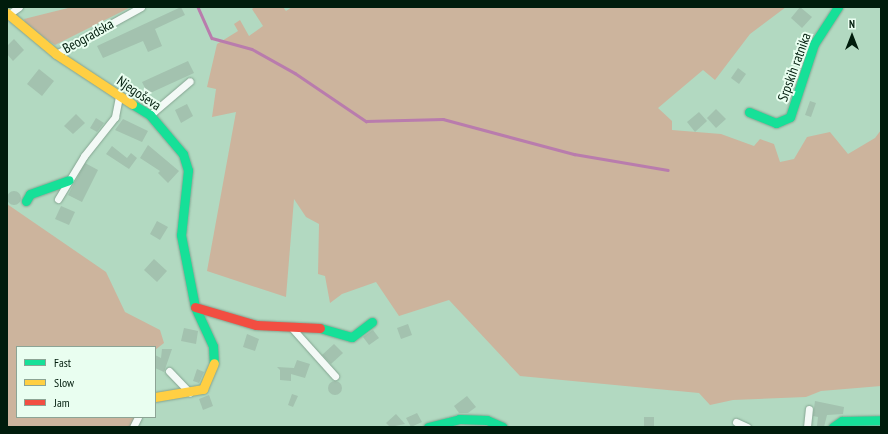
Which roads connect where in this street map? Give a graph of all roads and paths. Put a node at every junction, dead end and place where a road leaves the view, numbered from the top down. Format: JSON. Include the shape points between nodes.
{"nodes":[{"id":1,"x":19,"y":7,"type":"edge"},
{"id":2,"x":141,"y":7,"type":"edge"},
{"id":3,"x":838,"y":7,"type":"edge"},
{"id":4,"x":8,"y":14,"type":"edge"},
{"id":5,"x":56,"y":54,"type":"junction"},
{"id":6,"x":190,"y":81,"type":"dead end"},
{"id":7,"x":119,"y":96,"type":"junction"},
{"id":8,"x":749,"y":112,"type":"dead end"},
{"id":9,"x":150,"y":115,"type":"junction"},
{"id":10,"x":69,"y":180,"type":"junction"},
{"id":11,"x":58,"y":199,"type":"dead end"},
{"id":12,"x":26,"y":201,"type":"dead end"},
{"id":13,"x":195,"y":306,"type":"junction"},
{"id":14,"x":372,"y":322,"type":"dead end"},
{"id":15,"x":291,"y":328,"type":"junction"},
{"id":16,"x":169,"y":371,"type":"dead end"},
{"id":17,"x":335,"y":376,"type":"dead end"},
{"id":18,"x":190,"y":393,"type":"junction"},
{"id":19,"x":156,"y":397,"type":"edge"},
{"id":20,"x":810,"y":410,"type":"dead end"},
{"id":21,"x":138,"y":418,"type":"edge"},
{"id":22,"x":881,"y":420,"type":"edge"},
{"id":23,"x":736,"y":422,"type":"dead end"},
{"id":24,"x":133,"y":427,"type":"edge"},
{"id":25,"x":428,"y":427,"type":"edge"},
{"id":26,"x":503,"y":427,"type":"edge"},
{"id":27,"x":747,"y":427,"type":"edge"},
{"id":28,"x":807,"y":427,"type":"edge"},
{"id":29,"x":833,"y":427,"type":"edge"}],
"edges":[{"from":1,"to":4,"type":"street"},
{"from":2,"to":5,"type":"street","name":"Beogradska"},
{"from":3,"to":8,"type":"street","name":"Srpskih ratnika","via":[[814,44],[790,117],[776,122],[763,120]]},
{"from":4,"to":5,"type":"street","name":"Njegoševa"},
{"from":5,"to":7,"type":"street","name":"Njegoševa"},
{"from":6,"to":9,"type":"street"},
{"from":7,"to":9,"type":"street","name":"Njegoševa"},
{"from":7,"to":10,"type":"street","via":[[115,117]]},
{"from":9,"to":13,"type":"street","name":"Njegoševa","via":[[183,154],[188,170],[182,235]]},
{"from":10,"to":11,"type":"street"},
{"from":10,"to":12,"type":"street","via":[[30,194]]},
{"from":13,"to":15,"type":"street","via":[[256,325]]},
{"from":13,"to":18,"type":"street","name":"Njegoševa","via":[[213,346],[214,366],[203,389]]},
{"from":14,"to":15,"type":"street","via":[[352,337],[316,327]]},
{"from":15,"to":17,"type":"street"},
{"from":16,"to":18,"type":"street"},
{"from":18,"to":19,"type":"street","name":"Njegoševa"},
{"from":20,"to":28,"type":"street"},
{"from":21,"to":24,"type":"street"},
{"from":22,"to":29,"type":"street","via":[[842,421]]},
{"from":23,"to":27,"type":"street"},
{"from":25,"to":26,"type":"street","via":[[459,419],[487,420]]}]}
